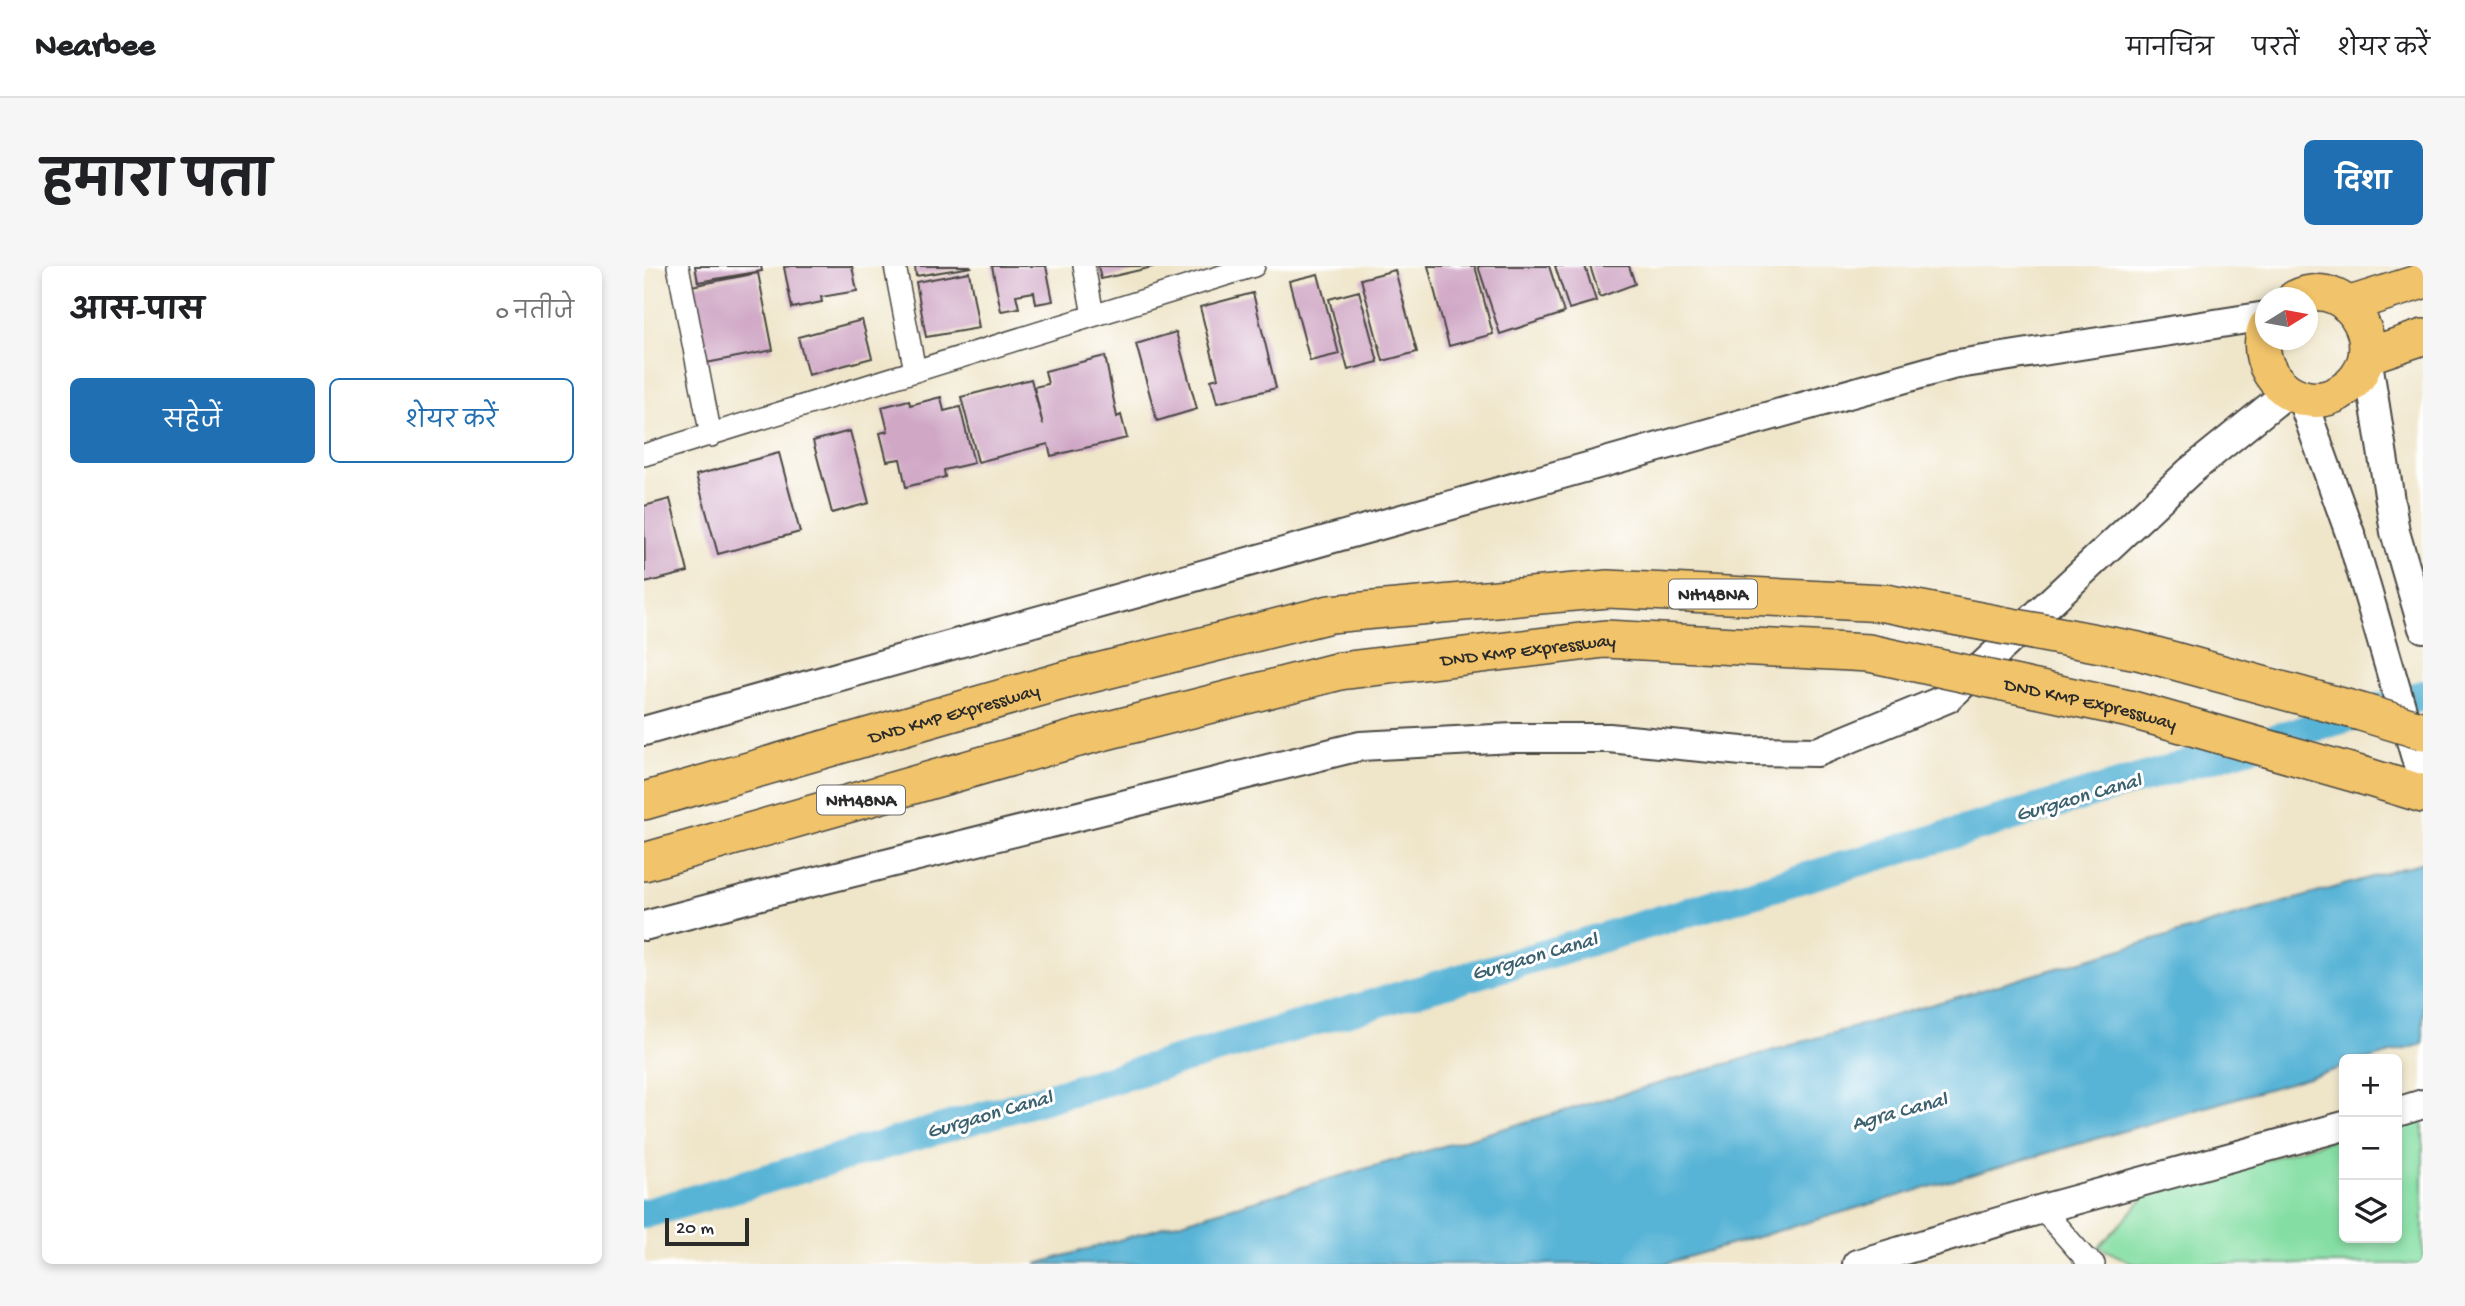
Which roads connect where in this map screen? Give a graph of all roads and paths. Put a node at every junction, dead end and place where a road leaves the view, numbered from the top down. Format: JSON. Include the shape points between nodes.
{"nodes":[{"id":1,"x":678,"y":266,"type":"edge"},
{"id":2,"x":895,"y":266,"type":"edge"},
{"id":3,"x":1084,"y":266,"type":"edge"},
{"id":4,"x":1254,"y":266,"type":"edge"},
{"id":5,"x":2423,"y":281,"type":"edge"},
{"id":6,"x":2318,"y":293,"type":"edge"},
{"id":7,"x":2347,"y":304,"type":"junction"},
{"id":8,"x":1093,"y":315,"type":"junction"},
{"id":9,"x":2255,"y":318,"type":"edge"},
{"id":10,"x":2423,"y":337,"type":"edge"},
{"id":11,"x":2262,"y":350,"type":"edge"},
{"id":12,"x":2367,"y":356,"type":"junction"},
{"id":13,"x":915,"y":371,"type":"junction"},
{"id":14,"x":2295,"y":395,"type":"junction"},
{"id":15,"x":711,"y":436,"type":"junction"},
{"id":16,"x":644,"y":455,"type":"edge"},
{"id":17,"x":2423,"y":628,"type":"edge"},
{"id":18,"x":644,"y":731,"type":"edge"},
{"id":19,"x":2423,"y":731,"type":"edge"},
{"id":20,"x":2423,"y":782,"type":"edge"},
{"id":21,"x":2423,"y":794,"type":"edge"},
{"id":22,"x":644,"y":802,"type":"edge"},
{"id":23,"x":644,"y":862,"type":"edge"},
{"id":24,"x":644,"y":926,"type":"edge"},
{"id":25,"x":2423,"y":1104,"type":"edge"},
{"id":26,"x":2402,"y":1110,"type":"edge"},
{"id":27,"x":2339,"y":1127,"type":"edge"},
{"id":28,"x":2042,"y":1209,"type":"junction"},
{"id":29,"x":1857,"y":1264,"type":"edge"},
{"id":30,"x":2094,"y":1264,"type":"edge"}],
"edges":[{"from":1,"to":15,"type":"street"},
{"from":2,"to":13,"type":"street"},
{"from":3,"to":8,"type":"street"},
{"from":4,"to":8,"type":"street"},
{"from":5,"to":7,"type":"main road"},
{"from":6,"to":7,"type":"main road"},
{"from":7,"to":12,"type":"main road","via":[[2364,327]]},
{"from":8,"to":13,"type":"street"},
{"from":9,"to":18,"type":"street","via":[[1952,365]]},
{"from":10,"to":12,"type":"main road"},
{"from":11,"to":14,"type":"main road","via":[[2268,372]]},
{"from":12,"to":14,"type":"main road","via":[[2361,371],[2338,394],[2322,399]]},
{"from":12,"to":17,"type":"street","via":[[2395,533]]},
{"from":13,"to":15,"type":"street"},
{"from":14,"to":20,"type":"street","via":[[2352,539]]},
{"from":14,"to":24,"type":"street","via":[[2189,472],[1948,698],[1817,752],[1742,751],[1609,738],[1360,746]]},
{"from":15,"to":16,"type":"street"},
{"from":19,"to":22,"type":"highway","name":"DND KMP Expressway","number":"NH148NA","bridge":true,"via":[[2138,651],[1885,603],[1608,589],[1330,614],[1062,681]]},
{"from":21,"to":23,"type":"highway","name":"DND KMP Expressway","number":"NH148NA","bridge":true,"via":[[2129,709],[1868,653],[1605,639],[1340,671],[1078,738]]},
{"from":25,"to":26,"type":"street"},
{"from":27,"to":28,"type":"street"},
{"from":28,"to":29,"type":"street"},
{"from":28,"to":30,"type":"street"}]}
